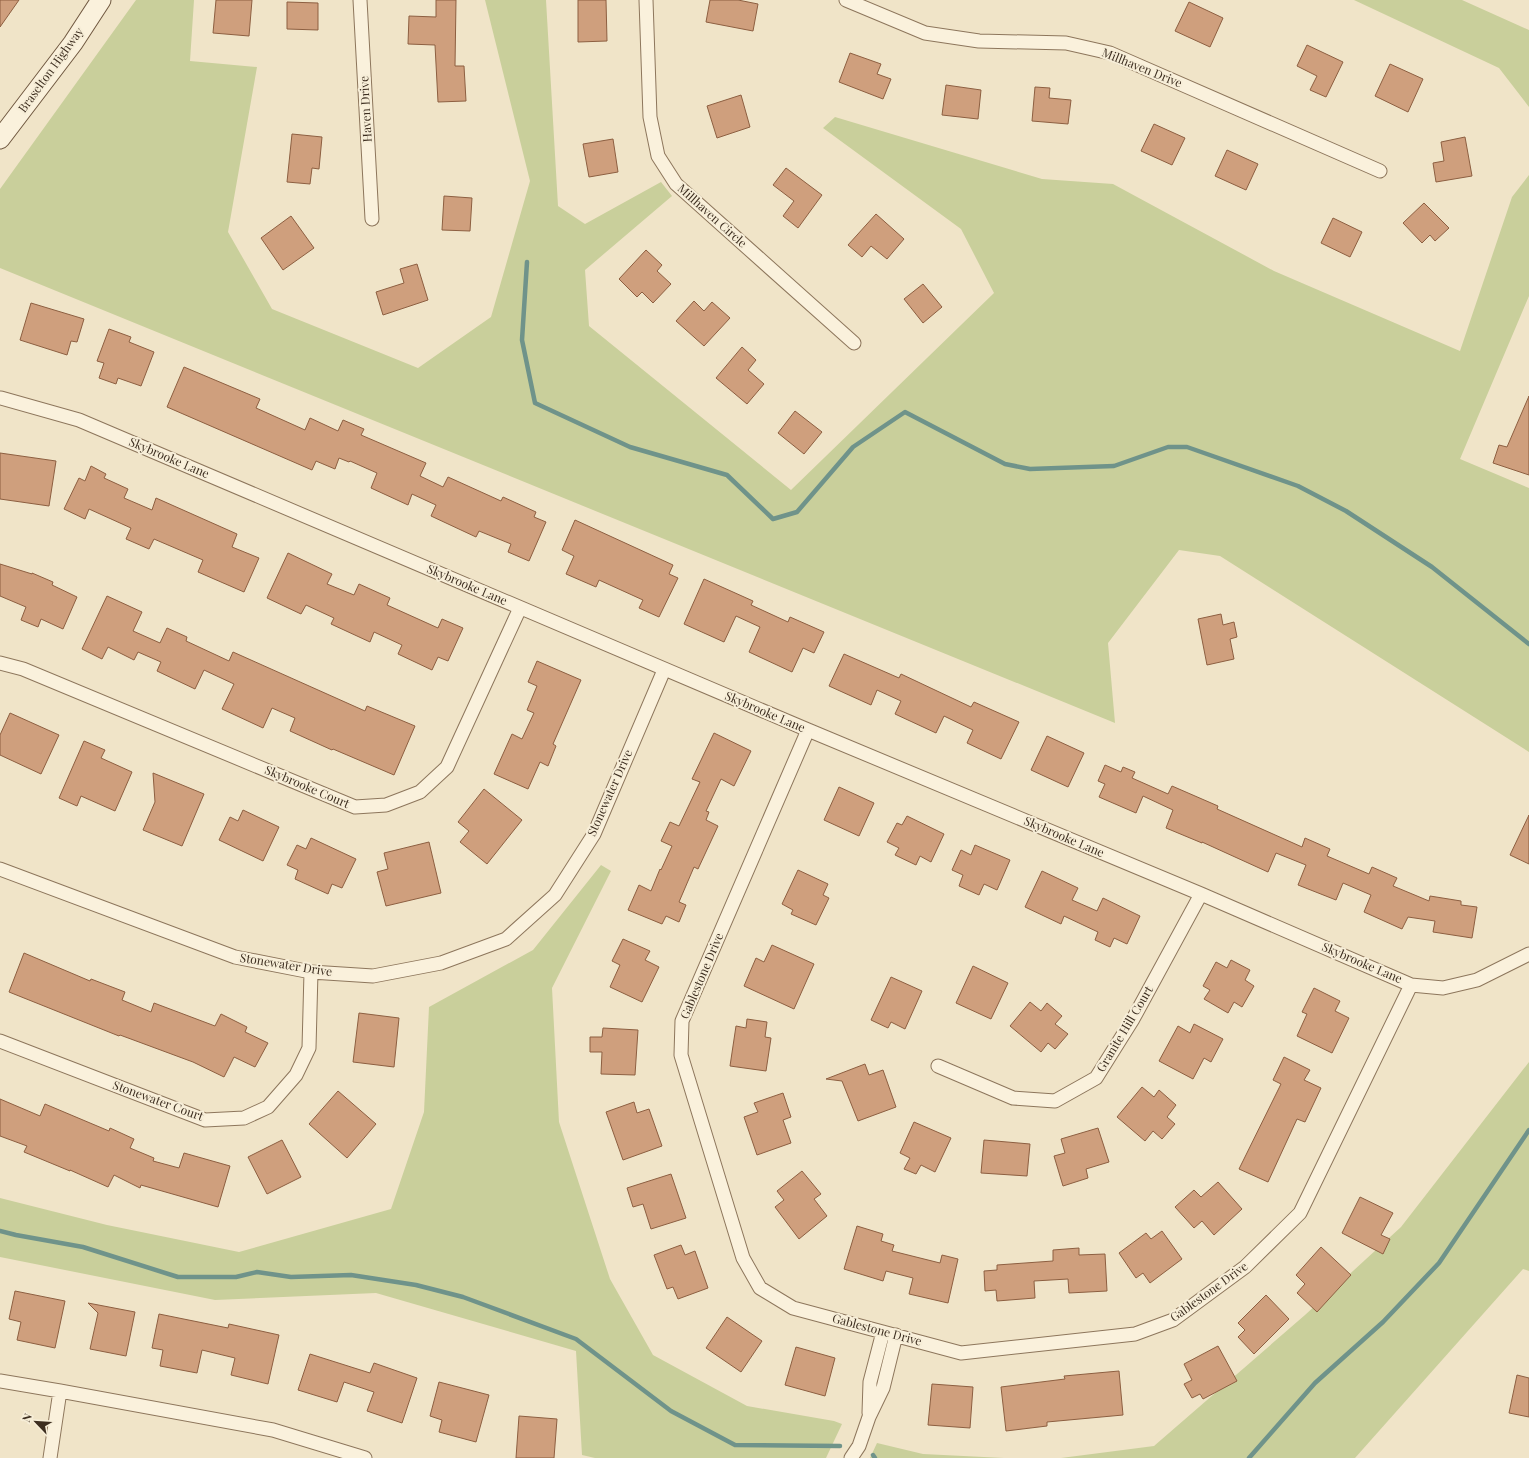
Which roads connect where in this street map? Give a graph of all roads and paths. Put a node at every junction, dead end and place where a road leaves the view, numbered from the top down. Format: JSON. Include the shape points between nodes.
{"nodes":[{"id":1,"x":101,"y":0,"type":"edge"},
{"id":2,"x":360,"y":0,"type":"edge"},
{"id":3,"x":646,"y":0,"type":"edge"},
{"id":4,"x":846,"y":0,"type":"edge"},
{"id":5,"x":0,"y":139,"type":"edge"},
{"id":6,"x":1380,"y":171,"type":"dead end"},
{"id":7,"x":372,"y":218,"type":"dead end"},
{"id":8,"x":854,"y":343,"type":"dead end"},
{"id":9,"x":1,"y":398,"type":"edge"},
{"id":10,"x":520,"y":608,"type":"junction"},
{"id":11,"x":0,"y":663,"type":"edge"},
{"id":12,"x":664,"y":670,"type":"junction"},
{"id":13,"x":808,"y":730,"type":"junction"},
{"id":14,"x":0,"y":869,"type":"edge"},
{"id":15,"x":1202,"y":894,"type":"junction"},
{"id":16,"x":1529,"y":954,"type":"edge"},
{"id":17,"x":311,"y":972,"type":"junction"},
{"id":18,"x":1411,"y":984,"type":"junction"},
{"id":19,"x":0,"y":1041,"type":"edge"},
{"id":20,"x":938,"y":1066,"type":"dead end"},
{"id":21,"x":883,"y":1332,"type":"junction"},
{"id":22,"x":896,"y":1335,"type":"junction"},
{"id":23,"x":0,"y":1381,"type":"edge"},
{"id":24,"x":60,"y":1391,"type":"junction"},
{"id":25,"x":869,"y":1417,"type":"junction"},
{"id":26,"x":50,"y":1458,"type":"edge"},
{"id":27,"x":365,"y":1458,"type":"edge"},
{"id":28,"x":851,"y":1458,"type":"edge"}],
"edges":[{"from":1,"to":5,"type":"main road","name":"Braselton Highway","via":[[73,43]]},
{"from":2,"to":7,"type":"street","name":"Haven Drive"},
{"from":3,"to":8,"type":"street","name":"Millhaven Circle","via":[[650,117],[658,156],[676,184]]},
{"from":4,"to":6,"type":"street","name":"Millhaven Drive","via":[[925,33],[979,41],[1066,43],[1110,53]]},
{"from":9,"to":10,"type":"street","name":"Skybrooke Lane","via":[[79,420]]},
{"from":10,"to":11,"type":"street","name":"Skybrooke Court","via":[[447,768],[420,792],[386,805],[355,808],[22,669]]},
{"from":10,"to":12,"type":"street","name":"Skybrooke Lane"},
{"from":12,"to":13,"type":"street","name":"Skybrooke Lane"},
{"from":12,"to":17,"type":"street","name":"Stonewater Drive","via":[[594,834],[555,895],[506,939],[441,963],[373,976]]},
{"from":13,"to":15,"type":"street","name":"Skybrooke Lane"},
{"from":13,"to":21,"type":"street","name":"Gablestone Drive","via":[[682,1021],[681,1055],[743,1258],[760,1288],[793,1308]]},
{"from":14,"to":17,"type":"street","name":"Stonewater Drive","via":[[235,957]]},
{"from":15,"to":18,"type":"street","name":"Skybrooke Lane"},
{"from":15,"to":20,"type":"street","name":"Granite Hill Court","via":[[1133,1019],[1096,1078],[1055,1101],[1013,1098]]},
{"from":16,"to":18,"type":"street","name":"Skybrooke Lane","via":[[1477,980],[1443,988]]},
{"from":17,"to":19,"type":"street","name":"Stonewater Court","via":[[309,1048],[296,1074],[268,1107],[244,1118],[205,1120]]},
{"from":18,"to":22,"type":"street","name":"Gablestone Drive","via":[[1300,1213],[1245,1267],[1174,1320],[1135,1334],[961,1353]]},
{"from":21,"to":22,"type":"street","name":"Gablestone Drive"},
{"from":21,"to":25,"type":"street","via":[[870,1382]]},
{"from":22,"to":25,"type":"street","via":[[883,1388]]},
{"from":23,"to":24,"type":"street"},
{"from":24,"to":26,"type":"street"},
{"from":24,"to":27,"type":"street","via":[[272,1430]]},
{"from":25,"to":28,"type":"street","via":[[860,1446]]}]}
